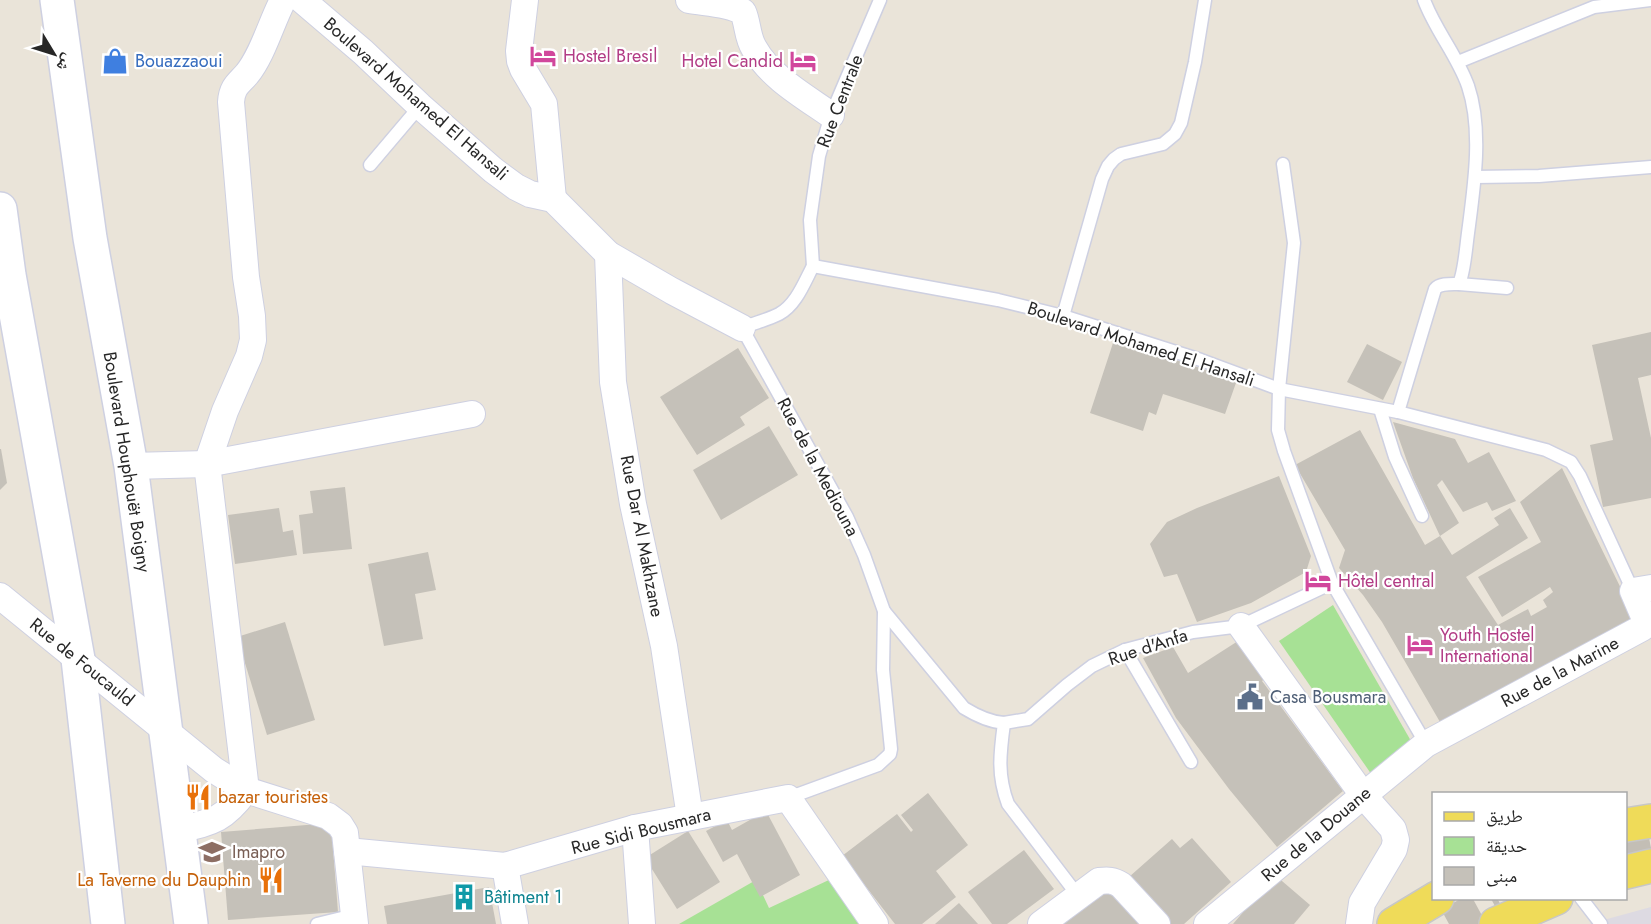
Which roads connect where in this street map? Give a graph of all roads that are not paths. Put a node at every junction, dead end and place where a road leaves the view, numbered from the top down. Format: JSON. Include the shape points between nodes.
{"nodes":[{"id":1,"x":57,"y":0,"type":"edge"},
{"id":2,"x":283,"y":0,"type":"edge"},
{"id":3,"x":302,"y":0,"type":"edge"},
{"id":4,"x":525,"y":0,"type":"edge"},
{"id":5,"x":689,"y":0,"type":"edge"},
{"id":6,"x":1205,"y":0,"type":"edge"},
{"id":7,"x":1424,"y":0,"type":"edge"},
{"id":8,"x":1650,"y":0,"type":"edge"},
{"id":9,"x":1606,"y":2,"type":"edge"},
{"id":10,"x":878,"y":5,"type":"edge"},
{"id":11,"x":1458,"y":62,"type":"junction"},
{"id":12,"x":420,"y":106,"type":"junction"},
{"id":13,"x":831,"y":115,"type":"junction"},
{"id":14,"x":1283,"y":164,"type":"dead end"},
{"id":15,"x":370,"y":165,"type":"dead end"},
{"id":16,"x":1651,"y":167,"type":"edge"},
{"id":17,"x":1475,"y":177,"type":"junction"},
{"id":18,"x":553,"y":199,"type":"junction"},
{"id":19,"x":0,"y":209,"type":"edge"},
{"id":20,"x":608,"y":254,"type":"junction"},
{"id":21,"x":813,"y":266,"type":"junction"},
{"id":22,"x":1459,"y":284,"type":"junction"},
{"id":23,"x":1507,"y":288,"type":"dead end"},
{"id":24,"x":1063,"y":316,"type":"junction"},
{"id":25,"x":742,"y":328,"type":"junction"},
{"id":26,"x":1279,"y":389,"type":"junction"},
{"id":27,"x":1380,"y":409,"type":"junction"},
{"id":28,"x":1398,"y":412,"type":"junction"},
{"id":29,"x":472,"y":414,"type":"dead end"},
{"id":30,"x":207,"y":464,"type":"junction"},
{"id":31,"x":130,"y":466,"type":"junction"},
{"id":32,"x":1422,"y":516,"type":"dead end"},
{"id":33,"x":1332,"y":583,"type":"junction"},
{"id":34,"x":1642,"y":590,"type":"edge"},
{"id":35,"x":0,"y":596,"type":"edge"},
{"id":36,"x":884,"y":611,"type":"junction"},
{"id":37,"x":1241,"y":626,"type":"junction"},
{"id":38,"x":1125,"y":650,"type":"junction"},
{"id":39,"x":78,"y":659,"type":"junction"},
{"id":40,"x":887,"y":718,"type":"joint"},
{"id":41,"x":1004,"y":723,"type":"junction"},
{"id":42,"x":164,"y":729,"type":"junction"},
{"id":43,"x":1426,"y":744,"type":"junction"},
{"id":44,"x":1191,"y":762,"type":"dead end"},
{"id":45,"x":246,"y":790,"type":"junction"},
{"id":46,"x":1363,"y":795,"type":"junction"},
{"id":47,"x":788,"y":798,"type":"junction"},
{"id":48,"x":690,"y":817,"type":"junction"},
{"id":49,"x":1651,"y":820,"type":"edge"},
{"id":50,"x":1627,"y":825,"type":"edge"},
{"id":51,"x":635,"y":828,"type":"junction"},
{"id":52,"x":178,"y":830,"type":"junction"},
{"id":53,"x":347,"y":851,"type":"junction"},
{"id":54,"x":1651,"y":866,"type":"edge"},
{"id":55,"x":505,"y":867,"type":"junction"},
{"id":56,"x":1627,"y":872,"type":"edge"},
{"id":57,"x":1079,"y":897,"type":"junction"},
{"id":58,"x":1434,"y":900,"type":"edge"},
{"id":59,"x":1551,"y":900,"type":"edge"},
{"id":60,"x":1583,"y":900,"type":"edge"},
{"id":61,"x":355,"y":920,"type":"edge"},
{"id":62,"x":108,"y":924,"type":"edge"},
{"id":63,"x":191,"y":924,"type":"edge"},
{"id":64,"x":317,"y":924,"type":"edge"},
{"id":65,"x":514,"y":924,"type":"edge"},
{"id":66,"x":642,"y":924,"type":"edge"},
{"id":67,"x":875,"y":924,"type":"edge"},
{"id":68,"x":1041,"y":924,"type":"edge"},
{"id":69,"x":1157,"y":924,"type":"edge"},
{"id":70,"x":1207,"y":924,"type":"edge"},
{"id":71,"x":1359,"y":924,"type":"edge"},
{"id":72,"x":1394,"y":924,"type":"edge"},
{"id":73,"x":1496,"y":924,"type":"edge"},
{"id":74,"x":1601,"y":924,"type":"edge"}],
"edges":[{"from":1,"to":31,"type":"main road","name":"Boulevard Houphouët Boigny","via":[[90,238]]},
{"from":2,"to":30,"type":"street","via":[[255,62],[232,92],[253,340]]},
{"from":3,"to":12,"type":"street","name":"Boulevard Mohamed El Hansali"},
{"from":4,"to":18,"type":"street","via":[[520,61],[544,104]]},
{"from":5,"to":13,"type":"street","via":[[742,12],[753,46],[762,59]]},
{"from":6,"to":24,"type":"lane","via":[[1196,62],[1181,123],[1163,144],[1121,154],[1108,166]]},
{"from":7,"to":11,"type":"lane"},
{"from":8,"to":9,"type":"lane"},
{"from":9,"to":11,"type":"lane"},
{"from":10,"to":13,"type":"lane","name":"Rue Centrale"},
{"from":11,"to":17,"type":"lane","via":[[1473,105]]},
{"from":12,"to":15,"type":"lane"},
{"from":12,"to":18,"type":"street","name":"Boulevard Mohamed El Hansali","via":[[516,187]]},
{"from":13,"to":21,"type":"lane","name":"Rue Centrale","via":[[819,156],[810,220]]},
{"from":14,"to":26,"type":"lane","via":[[1293,243]]},
{"from":16,"to":17,"type":"lane"},
{"from":17,"to":22,"type":"lane"},
{"from":18,"to":20,"type":"street","name":"Boulevard Mohamed El Hansali"},
{"from":19,"to":39,"type":"main road"},
{"from":20,"to":25,"type":"street","name":"Boulevard Mohamed El Hansali"},
{"from":20,"to":48,"type":"street","name":"Rue Dar Al Makhzane","via":[[613,382],[633,504],[664,646]]},
{"from":21,"to":24,"type":"lane","name":"Boulevard Mohamed El Hansali"},
{"from":21,"to":25,"type":"lane","via":[[799,293],[780,314]]},
{"from":22,"to":23,"type":"lane"},
{"from":22,"to":28,"type":"lane","via":[[1435,289]]},
{"from":24,"to":26,"type":"lane","name":"Boulevard Mohamed El Hansali"},
{"from":25,"to":36,"type":"lane","name":"Rue de la Mediouna","via":[[847,517]]},
{"from":26,"to":27,"type":"lane","name":"Boulevard Mohamed El Hansali"},
{"from":26,"to":33,"type":"lane","via":[[1281,441]]},
{"from":27,"to":28,"type":"lane","name":"Boulevard Mohamed El Hansali"},
{"from":27,"to":32,"type":"lane","via":[[1395,458]]},
{"from":28,"to":34,"type":"lane","name":"Boulevard Mohamed El Hansali","via":[[1546,450],[1571,462]]},
{"from":29,"to":30,"type":"street"},
{"from":30,"to":31,"type":"street"},
{"from":30,"to":45,"type":"street"},
{"from":31,"to":42,"type":"main road","name":"Boulevard Houphouët Boigny"},
{"from":33,"to":37,"type":"lane","name":"Rue d'Anfa"},
{"from":33,"to":43,"type":"lane"},
{"from":34,"to":43,"type":"street","name":"Rue de la Marine","via":[[1644,627]]},
{"from":35,"to":39,"type":"street","name":"Rue de Foucauld"},
{"from":36,"to":40,"type":"lane","name":"Rue de la Mediouna"},
{"from":36,"to":41,"type":"lane","name":"Rue de la Mediouna","via":[[964,708]]},
{"from":37,"to":38,"type":"lane","name":"Rue d'Anfa","via":[[1193,632]]},
{"from":37,"to":46,"type":"street"},
{"from":38,"to":41,"type":"lane","name":"Rue d'Anfa","via":[[1092,666],[1028,719]]},
{"from":38,"to":44,"type":"lane"},
{"from":39,"to":42,"type":"street","name":"Rue de Foucauld"},
{"from":39,"to":62,"type":"main road"},
{"from":40,"to":47,"type":"lane","name":"Rue Sidi Bousmara","via":[[890,754],[878,765]]},
{"from":41,"to":57,"type":"lane","via":[[1000,768],[1008,804]]},
{"from":42,"to":45,"type":"street","name":"Rue de Foucauld","via":[[214,770]]},
{"from":42,"to":52,"type":"main road","name":"Boulevard Houphouët Boigny"},
{"from":43,"to":46,"type":"street","name":"Rue de la Douane"},
{"from":45,"to":52,"type":"street","via":[[220,817]]},
{"from":45,"to":53,"type":"street","name":"Rue de Foucauld","via":[[328,816],[345,833]]},
{"from":46,"to":70,"type":"street","name":"Rue de la Douane"},
{"from":46,"to":71,"type":"street","via":[[1393,829],[1396,840],[1362,903]]},
{"from":47,"to":48,"type":"street","name":"Rue Sidi Bousmara"},
{"from":47,"to":67,"type":"street"},
{"from":48,"to":51,"type":"street","name":"Rue Sidi Bousmara"},
{"from":49,"to":50,"type":"main road"},
{"from":51,"to":55,"type":"street","name":"Rue Sidi Bousmara"},
{"from":51,"to":66,"type":"street"},
{"from":52,"to":63,"type":"main road","name":"Boulevard Houphouët Boigny"},
{"from":53,"to":55,"type":"street","name":"Rue Sidi Bousmara"},
{"from":53,"to":61,"type":"street"},
{"from":54,"to":56,"type":"main road"},
{"from":55,"to":65,"type":"street"},
{"from":57,"to":68,"type":"street"},
{"from":57,"to":69,"type":"street","via":[[1099,881],[1114,880]]},
{"from":58,"to":72,"type":"main road"},
{"from":59,"to":73,"type":"main road"},
{"from":60,"to":74,"type":"lane"},
{"from":61,"to":64,"type":"lane"}]}
